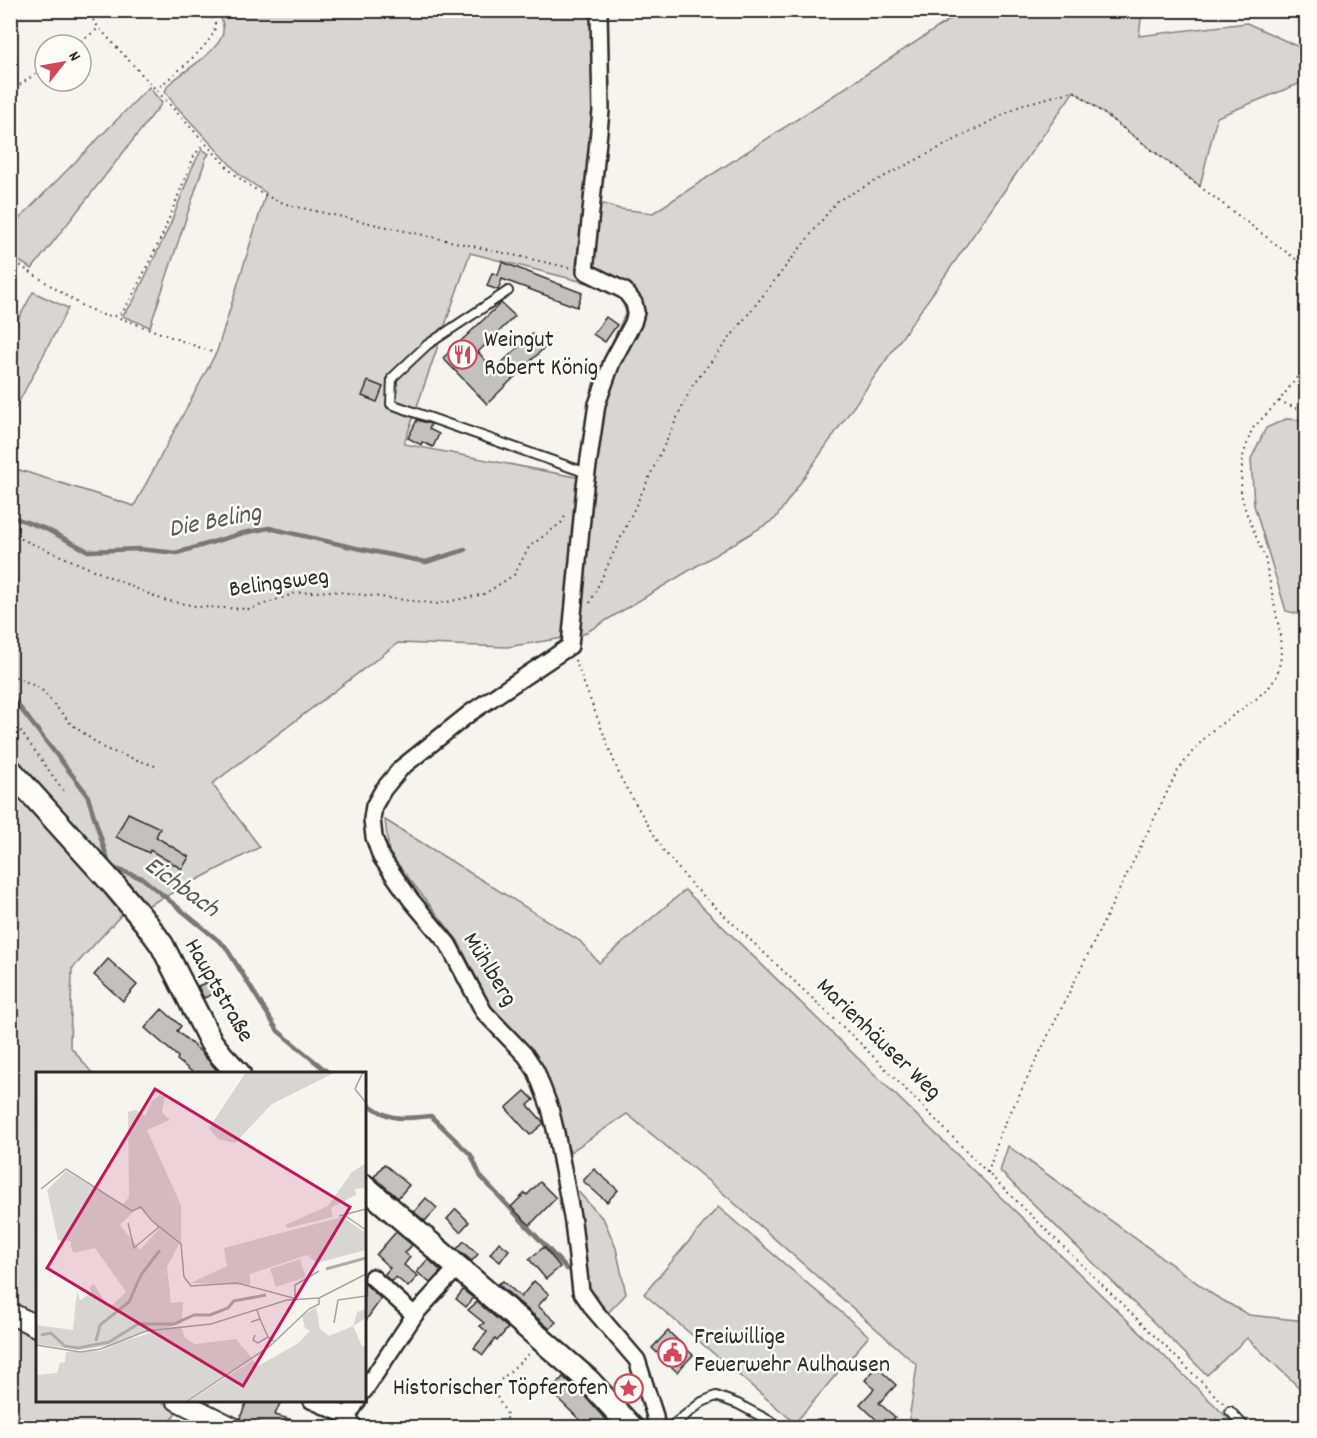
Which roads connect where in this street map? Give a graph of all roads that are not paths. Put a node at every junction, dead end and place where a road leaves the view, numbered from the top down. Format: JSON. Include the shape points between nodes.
{"nodes":[{"id":1,"x":599,"y":10,"type":"edge"},
{"id":2,"x":508,"y":291,"type":"dead end"},
{"id":3,"x":586,"y":473,"type":"junction"},
{"id":4,"x":10,"y":770,"type":"edge"},
{"id":5,"x":237,"y":1072,"type":"edge"},
{"id":6,"x":366,"y":1188,"type":"edge"},
{"id":7,"x":458,"y":1267,"type":"junction"},
{"id":8,"x":372,"y":1277,"type":"dead end"},
{"id":9,"x":10,"y":1313,"type":"edge"},
{"id":10,"x":416,"y":1313,"type":"junction"},
{"id":11,"x":36,"y":1327,"type":"edge"},
{"id":12,"x":366,"y":1388,"type":"edge"},
{"id":13,"x":179,"y":1402,"type":"edge"},
{"id":14,"x":313,"y":1402,"type":"edge"},
{"id":15,"x":358,"y":1402,"type":"edge"},
{"id":16,"x":1230,"y":1411,"type":"road end"},
{"id":17,"x":351,"y":1422,"type":"edge"},
{"id":18,"x":233,"y":1428,"type":"edge"},
{"id":19,"x":632,"y":1428,"type":"edge"},
{"id":20,"x":656,"y":1428,"type":"edge"},
{"id":21,"x":669,"y":1428,"type":"edge"},
{"id":22,"x":783,"y":1428,"type":"edge"},
{"id":23,"x":1246,"y":1428,"type":"edge"}],
"edges":[{"from":1,"to":3,"type":"street","via":[[601,111],[585,271],[626,291],[636,312],[597,404]]},
{"from":2,"to":3,"type":"lane","via":[[427,345],[392,378],[391,404]]},
{"from":3,"to":20,"type":"street","name":"Mühlberg","via":[[570,646],[470,712],[401,768],[383,790],[372,819],[381,857],[448,944],[484,1012],[536,1071],[550,1108],[573,1222],[581,1291],[637,1359]]},
{"from":4,"to":5,"type":"main road","name":"Hauptstraße","via":[[146,923],[162,945],[212,1042]]},
{"from":6,"to":7,"type":"main road"},
{"from":7,"to":10,"type":"street"},
{"from":7,"to":19,"type":"main road","via":[[601,1393]]},
{"from":8,"to":10,"type":"street"},
{"from":9,"to":11,"type":"street"},
{"from":10,"to":12,"type":"street"},
{"from":13,"to":18,"type":"street"},
{"from":14,"to":17,"type":"street"},
{"from":15,"to":17,"type":"street"},
{"from":16,"to":23,"type":"lane"},
{"from":21,"to":22,"type":"lane","via":[[716,1396]]}]}
